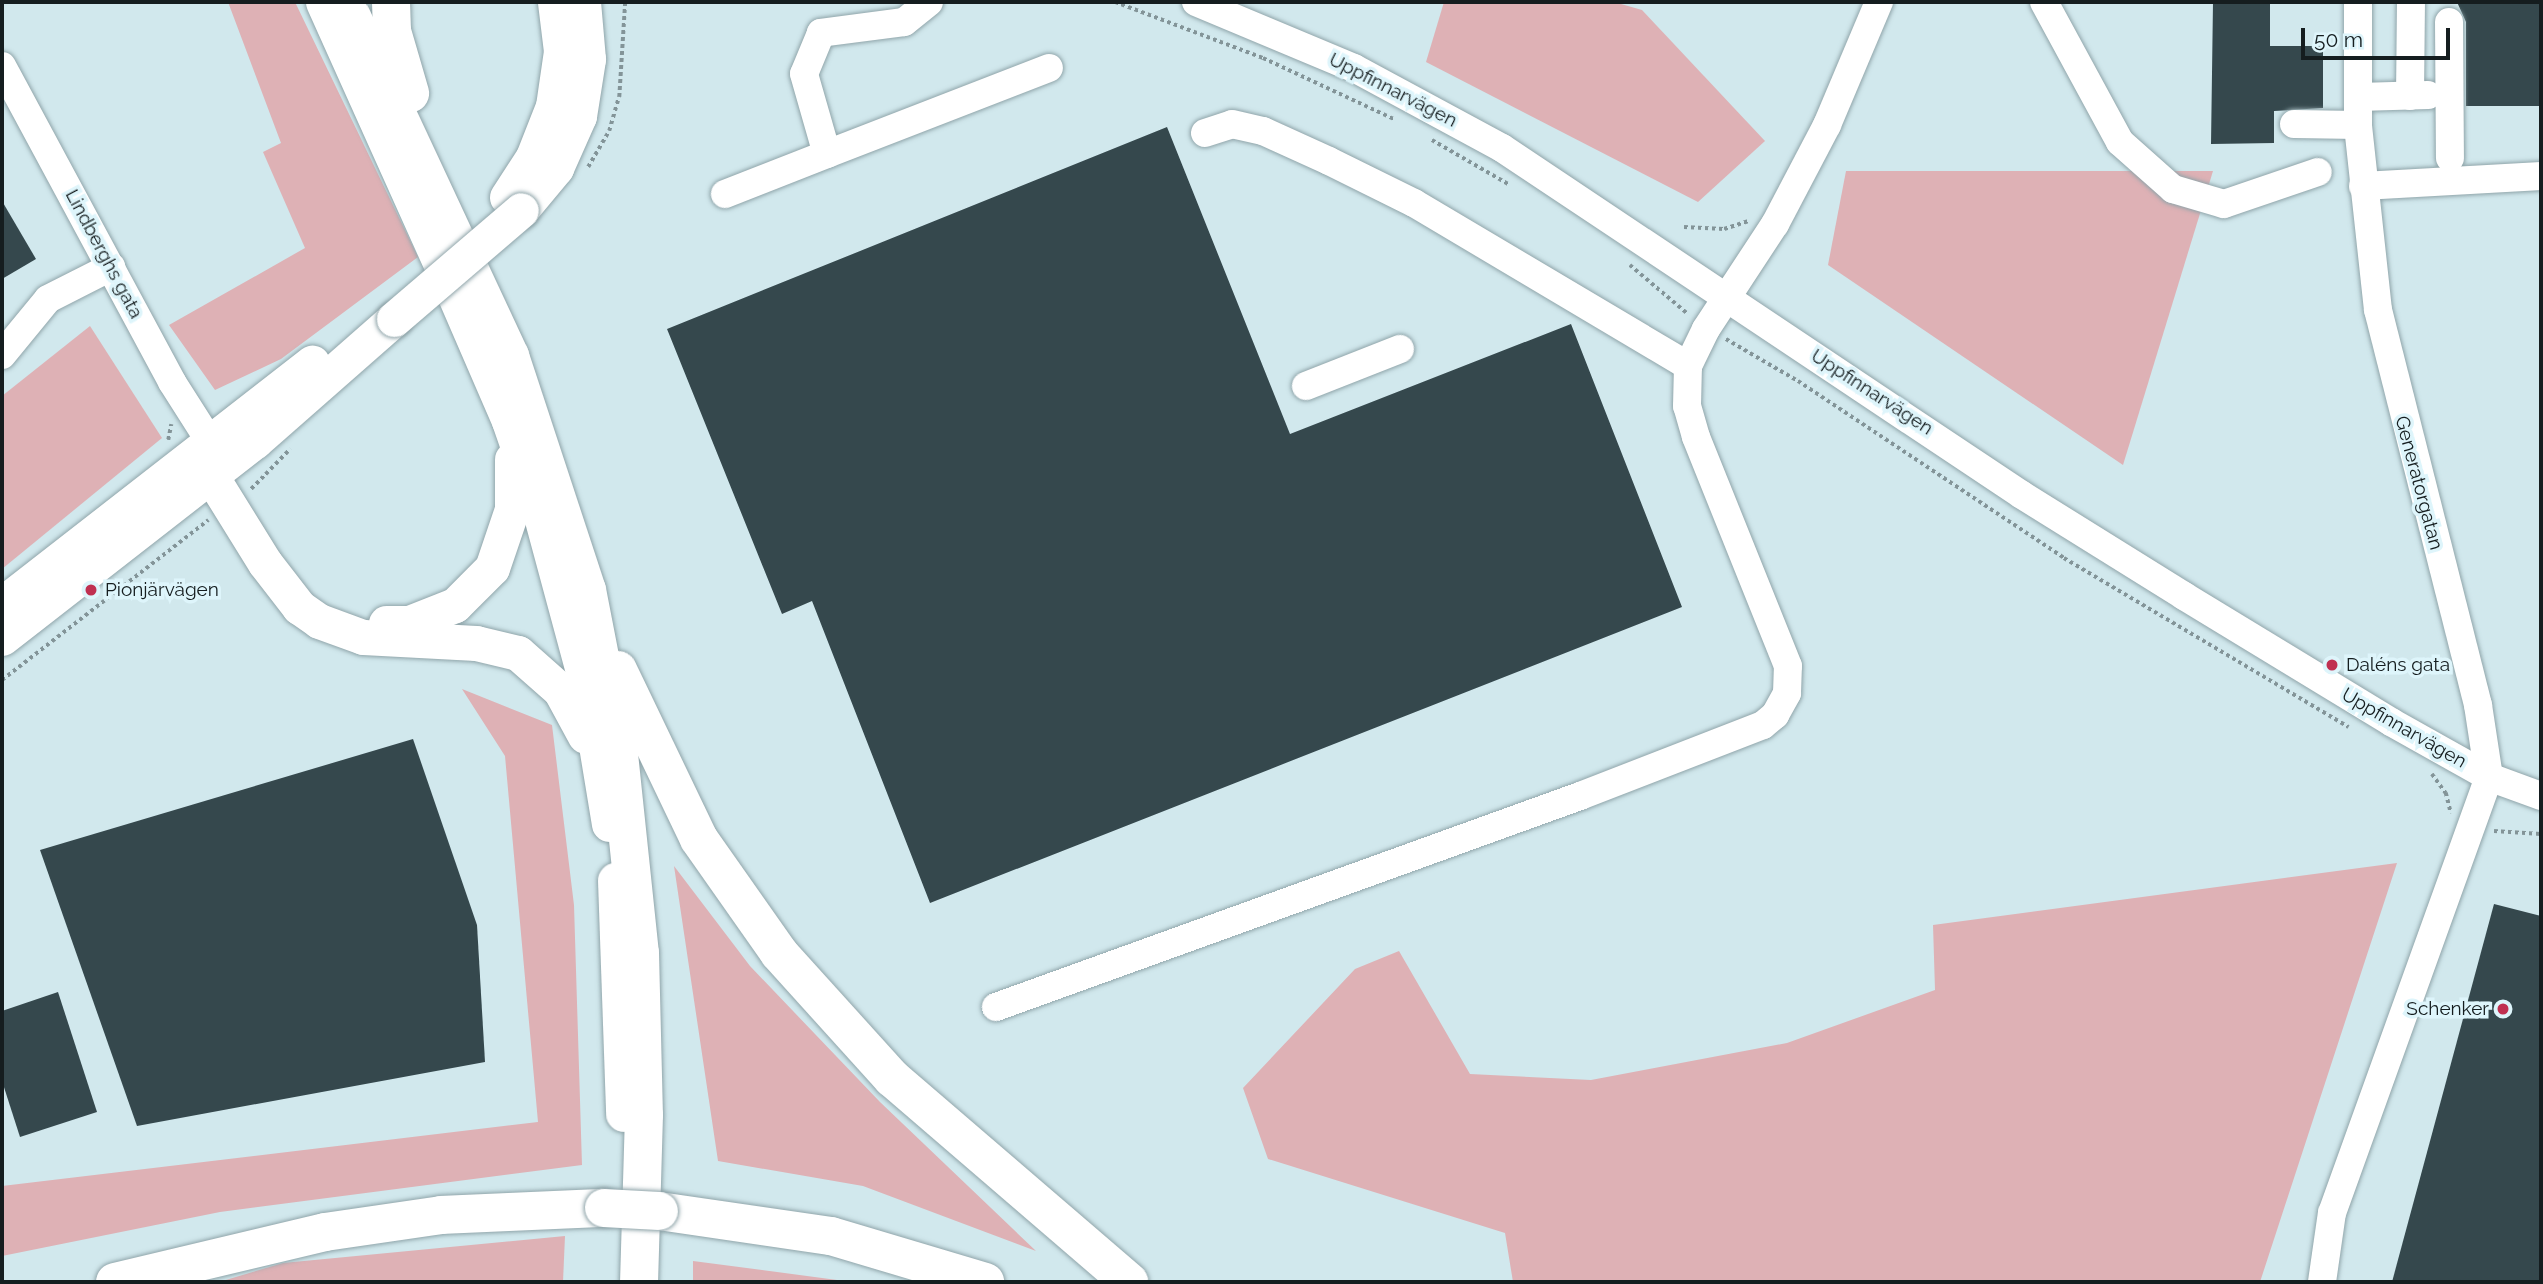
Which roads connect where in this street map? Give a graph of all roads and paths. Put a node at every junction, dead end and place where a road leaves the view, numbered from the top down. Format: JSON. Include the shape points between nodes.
{"nodes":[{"id":1,"x":391,"y":2,"type":"edge"},
{"id":2,"x":555,"y":2,"type":"edge"},
{"id":3,"x":583,"y":2,"type":"edge"},
{"id":4,"x":929,"y":2,"type":"edge"},
{"id":5,"x":1115,"y":2,"type":"edge"},
{"id":6,"x":1196,"y":2,"type":"edge"},
{"id":7,"x":1879,"y":2,"type":"edge"},
{"id":8,"x":2044,"y":2,"type":"edge"},
{"id":9,"x":2358,"y":2,"type":"edge"},
{"id":10,"x":2411,"y":2,"type":"edge"},
{"id":11,"x":340,"y":7,"type":"edge"},
{"id":12,"x":2449,"y":22,"type":"dead end"},
{"id":13,"x":2,"y":66,"type":"edge"},
{"id":14,"x":1049,"y":68,"type":"dead end"},
{"id":15,"x":2450,"y":95,"type":"junction"},
{"id":16,"x":2410,"y":96,"type":"junction"},
{"id":17,"x":2358,"y":111,"type":"junction"},
{"id":18,"x":1401,"y":122,"type":"dead end"},
{"id":19,"x":2294,"y":124,"type":"dead end"},
{"id":20,"x":1205,"y":133,"type":"dead end"},
{"id":21,"x":1424,"y":135,"type":"dead end"},
{"id":22,"x":827,"y":153,"type":"junction"},
{"id":23,"x":2451,"y":158,"type":"dead end"},
{"id":24,"x":2318,"y":172,"type":"dead end"},
{"id":25,"x":2541,"y":176,"type":"edge"},
{"id":26,"x":2363,"y":186,"type":"junction"},
{"id":27,"x":1515,"y":188,"type":"dead end"},
{"id":28,"x":725,"y":194,"type":"dead end"},
{"id":29,"x":514,"y":203,"type":"junction"},
{"id":30,"x":459,"y":245,"type":"junction"},
{"id":31,"x":1626,"y":262,"type":"dead end"},
{"id":32,"x":111,"y":267,"type":"junction"},
{"id":33,"x":1726,"y":296,"type":"junction"},
{"id":34,"x":1706,"y":329,"type":"junction"},
{"id":35,"x":1400,"y":349,"type":"dead end"},
{"id":36,"x":2,"y":355,"type":"edge"},
{"id":37,"x":1688,"y":366,"type":"junction"},
{"id":38,"x":1306,"y":386,"type":"dead end"},
{"id":39,"x":509,"y":421,"type":"junction"},
{"id":40,"x":217,"y":459,"type":"junction"},
{"id":41,"x":587,"y":590,"type":"junction"},
{"id":42,"x":2,"y":604,"type":"edge"},
{"id":43,"x":2,"y":638,"type":"edge"},
{"id":44,"x":2359,"y":732,"type":"dead end"},
{"id":45,"x":2429,"y":770,"type":"dead end"},
{"id":46,"x":602,"y":775,"type":"junction"},
{"id":47,"x":2489,"y":777,"type":"junction"},
{"id":48,"x":2541,"y":796,"type":"edge"},
{"id":49,"x":2472,"y":825,"type":"junction"},
{"id":50,"x":2541,"y":834,"type":"edge"},
{"id":51,"x":996,"y":1007,"type":"dead end"},
{"id":52,"x":623,"y":1114,"type":"joint"},
{"id":53,"x":115,"y":1282,"type":"edge"},
{"id":54,"x":618,"y":1282,"type":"edge"},
{"id":55,"x":639,"y":1282,"type":"edge"},
{"id":56,"x":985,"y":1282,"type":"edge"},
{"id":57,"x":1129,"y":1282,"type":"edge"},
{"id":58,"x":2322,"y":1282,"type":"edge"}],
"edges":[{"from":1,"to":30,"type":"highway","via":[[401,70]]},
{"from":2,"to":29,"type":"main road","via":[[561,51],[553,106]]},
{"from":3,"to":29,"type":"main road","via":[[588,60],[579,116],[556,168]]},
{"from":4,"to":22,"type":"street","via":[[904,22],[821,33],[804,74]]},
{"from":5,"to":18,"type":"path","via":[[1263,58]]},
{"from":6,"to":33,"type":"street","name":"Uppfinnarvägen","via":[[1307,47],[1432,108],[1557,181]]},
{"from":7,"to":33,"type":"street","via":[[1827,125],[1775,224]]},
{"from":8,"to":24,"type":"street","via":[[2120,142],[2174,189],[2224,204]]},
{"from":9,"to":17,"type":"street","name":"Generatorgatan"},
{"from":10,"to":16,"type":"street"},
{"from":11,"to":30,"type":"highway"},
{"from":11,"to":39,"type":"main road"},
{"from":12,"to":15,"type":"street"},
{"from":13,"to":32,"type":"street","name":"Lindberghs gata"},
{"from":14,"to":22,"type":"street"},
{"from":15,"to":16,"type":"street"},
{"from":15,"to":23,"type":"street"},
{"from":16,"to":17,"type":"street"},
{"from":17,"to":19,"type":"street"},
{"from":17,"to":26,"type":"street","name":"Generatorgatan"},
{"from":20,"to":37,"type":"street","via":[[1232,124],[1263,131],[1329,161],[1414,203]]},
{"from":21,"to":27,"type":"path"},
{"from":22,"to":28,"type":"street"},
{"from":25,"to":26,"type":"street"},
{"from":26,"to":47,"type":"street","name":"Generatorgatan","via":[[2378,310],[2392,379],[2476,695]]},
{"from":29,"to":40,"type":"main road"},
{"from":30,"to":41,"type":"highway","via":[[530,406]]},
{"from":31,"to":34,"type":"path"},
{"from":32,"to":36,"type":"street","via":[[48,299]]},
{"from":32,"to":40,"type":"street","name":"Lindberghs gata"},
{"from":33,"to":34,"type":"street"},
{"from":33,"to":47,"type":"street","name":"Uppfinnarvägen","via":[[2022,495],[2321,680]]},
{"from":34,"to":37,"type":"street"},
{"from":34,"to":44,"type":"path","via":[[1798,381],[2064,558]]},
{"from":35,"to":38,"type":"street"},
{"from":37,"to":51,"type":"street","via":[[1687,406],[1696,437],[1788,666],[1787,693],[1775,715],[1763,725],[1580,796]]},
{"from":39,"to":40,"type":"main road","via":[[512,509],[492,568],[455,605],[409,623],[363,620],[339,613],[304,592]]},
{"from":39,"to":46,"type":"main road","via":[[562,584]]},
{"from":40,"to":42,"type":"main road"},
{"from":40,"to":43,"type":"main road"},
{"from":40,"to":46,"type":"main road","via":[[264,563],[299,607],[319,621],[363,638],[476,643],[518,653],[560,690]]},
{"from":41,"to":55,"type":"highway","via":[[619,754],[640,953],[644,1115]]},
{"from":41,"to":57,"type":"highway","via":[[669,785],[731,888],[779,953],[892,1078]]},
{"from":45,"to":49,"type":"path","via":[[2446,793],[2452,818]]},
{"from":46,"to":52,"type":"main road","via":[[621,965]]},
{"from":47,"to":48,"type":"street","name":"Uppfinnarvägen"},
{"from":47,"to":49,"type":"street"},
{"from":49,"to":50,"type":"path"},
{"from":49,"to":58,"type":"street","via":[[2332,1213]]},
{"from":52,"to":54,"type":"highway"},
{"from":53,"to":56,"type":"highway","bridge":true,"via":[[325,1232],[442,1215],[604,1208],[759,1222],[831,1236]]}]}
